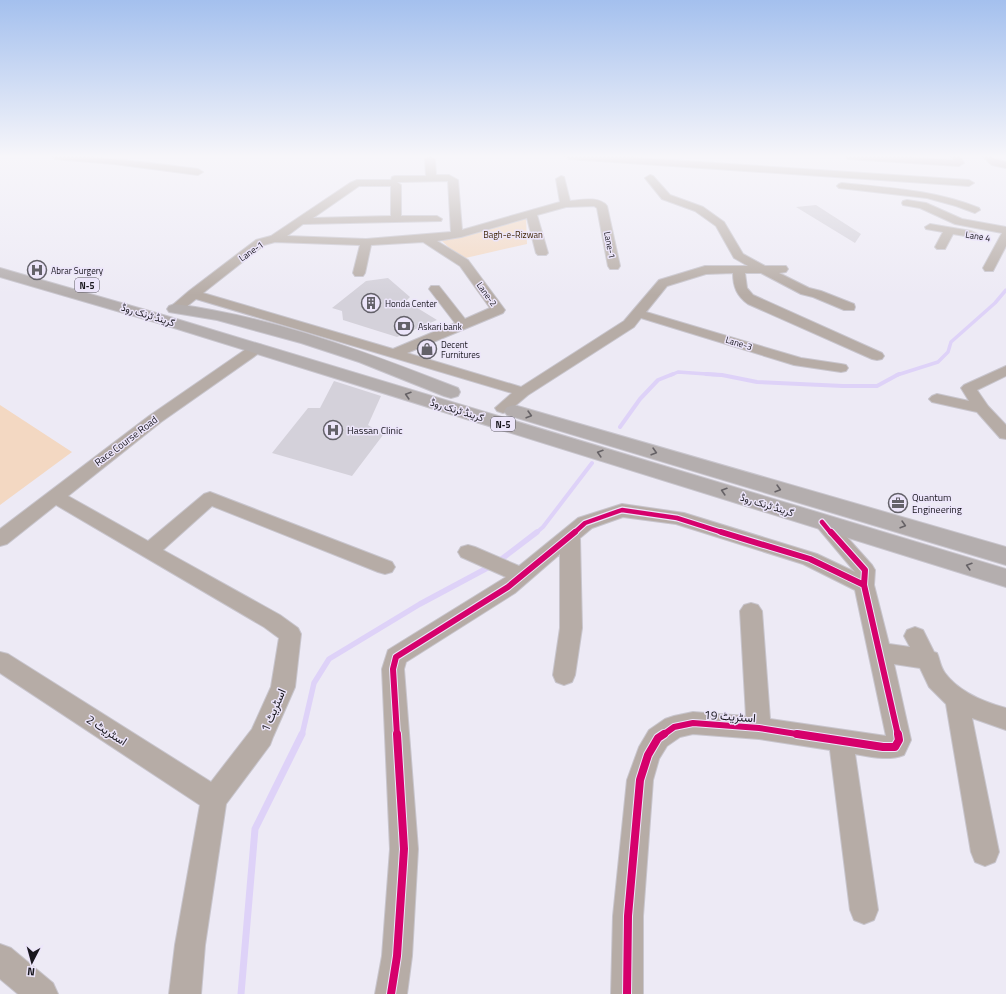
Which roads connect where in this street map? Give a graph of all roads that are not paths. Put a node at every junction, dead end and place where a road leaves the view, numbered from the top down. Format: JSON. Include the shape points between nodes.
{"nodes":[{"id":1,"x":328,"y":202,"type":"edge"},
{"id":2,"x":396,"y":202,"type":"edge"},
{"id":3,"x":455,"y":202,"type":"edge"},
{"id":4,"x":681,"y":202,"type":"edge"},
{"id":5,"x":904,"y":202,"type":"edge"},
{"id":6,"x":955,"y":202,"type":"edge"},
{"id":7,"x":565,"y":204,"type":"joint"},
{"id":8,"x":975,"y":210,"type":"dead end"},
{"id":9,"x":531,"y":213,"type":"junction"},
{"id":10,"x":437,"y":219,"type":"dead end"},
{"id":11,"x":396,"y":220,"type":"junction"},
{"id":12,"x":301,"y":221,"type":"junction"},
{"id":13,"x":930,"y":228,"type":"dead end"},
{"id":14,"x":949,"y":231,"type":"junction"},
{"id":15,"x":457,"y":235,"type":"junction"},
{"id":16,"x":1005,"y":235,"type":"edge"},
{"id":17,"x":425,"y":238,"type":"junction"},
{"id":18,"x":275,"y":239,"type":"junction"},
{"id":19,"x":366,"y":242,"type":"junction"},
{"id":20,"x":941,"y":247,"type":"dead end"},
{"id":21,"x":542,"y":253,"type":"dead end"},
{"id":22,"x":0,"y":260,"type":"edge"},
{"id":23,"x":614,"y":266,"type":"dead end"},
{"id":24,"x":989,"y":268,"type":"dead end"},
{"id":25,"x":782,"y":269,"type":"dead end"},
{"id":26,"x":739,"y":270,"type":"junction"},
{"id":27,"x":763,"y":270,"type":"junction"},
{"id":28,"x":0,"y":272,"type":"edge"},
{"id":29,"x":359,"y":273,"type":"dead end"},
{"id":30,"x":436,"y":290,"type":"dead end"},
{"id":31,"x":194,"y":294,"type":"junction"},
{"id":32,"x":849,"y":308,"type":"dead end"},
{"id":33,"x":175,"y":309,"type":"junction"},
{"id":34,"x":637,"y":313,"type":"junction"},
{"id":35,"x":462,"y":324,"type":"junction"},
{"id":36,"x":264,"y":343,"type":"junction"},
{"id":37,"x":395,"y":353,"type":"junction"},
{"id":38,"x":877,"y":356,"type":"dead end"},
{"id":39,"x":841,"y":368,"type":"dead end"},
{"id":40,"x":1006,"y":370,"type":"edge"},
{"id":41,"x":451,"y":392,"type":"junction"},
{"id":42,"x":523,"y":392,"type":"junction"},
{"id":43,"x":937,"y":400,"type":"dead end"},
{"id":44,"x":503,"y":408,"type":"junction"},
{"id":45,"x":982,"y":409,"type":"junction"},
{"id":46,"x":1006,"y":434,"type":"edge"},
{"id":47,"x":54,"y":496,"type":"junction"},
{"id":48,"x":822,"y":522,"type":"junction"},
{"id":49,"x":570,"y":535,"type":"junction"},
{"id":50,"x":0,"y":539,"type":"edge"},
{"id":51,"x":149,"y":551,"type":"junction"},
{"id":52,"x":468,"y":552,"type":"dead end"},
{"id":53,"x":1006,"y":556,"type":"edge"},
{"id":54,"x":385,"y":567,"type":"dead end"},
{"id":55,"x":522,"y":576,"type":"junction"},
{"id":56,"x":1006,"y":578,"type":"edge"},
{"id":57,"x":864,"y":585,"type":"junction"},
{"id":58,"x":751,"y":611,"type":"dead end"},
{"id":59,"x":915,"y":636,"type":"dead end"},
{"id":60,"x":880,"y":652,"type":"junction"},
{"id":61,"x":929,"y":660,"type":"junction"},
{"id":62,"x":0,"y":661,"type":"edge"},
{"id":63,"x":564,"y":675,"type":"dead end"},
{"id":64,"x":957,"y":699,"type":"junction"},
{"id":65,"x":1006,"y":719,"type":"edge"},
{"id":66,"x":759,"y":728,"type":"junction"},
{"id":67,"x":841,"y":740,"type":"junction"},
{"id":68,"x":214,"y":799,"type":"junction"},
{"id":69,"x":985,"y":852,"type":"dead end"},
{"id":70,"x":864,"y":910,"type":"dead end"},
{"id":71,"x":0,"y":959,"type":"edge"},
{"id":72,"x":42,"y":994,"type":"edge"},
{"id":73,"x":185,"y":994,"type":"edge"},
{"id":74,"x":391,"y":994,"type":"edge"},
{"id":75,"x":626,"y":994,"type":"edge"}],
"edges":[{"from":1,"to":12,"type":"street"},
{"from":2,"to":11,"type":"street"},
{"from":3,"to":15,"type":"street"},
{"from":4,"to":27,"type":"street","via":[[699,209],[720,224],[738,256]]},
{"from":5,"to":16,"type":"street","via":[[918,204],[959,222]]},
{"from":6,"to":8,"type":"street"},
{"from":7,"to":9,"type":"street","name":"Lane-1"},
{"from":7,"to":23,"type":"street","name":"Lane-1","via":[[595,203],[602,206]]},
{"from":9,"to":15,"type":"street","name":"Lane-1"},
{"from":9,"to":21,"type":"street"},
{"from":10,"to":11,"type":"street"},
{"from":11,"to":12,"type":"street"},
{"from":12,"to":18,"type":"street"},
{"from":13,"to":14,"type":"street","name":"Lane 4"},
{"from":14,"to":16,"type":"street","name":"Lane 4"},
{"from":14,"to":20,"type":"street"},
{"from":15,"to":17,"type":"street","name":"Lane-1"},
{"from":16,"to":24,"type":"street"},
{"from":17,"to":19,"type":"street","name":"Lane-1"},
{"from":17,"to":35,"type":"street","name":"Lane-2","via":[[464,263],[497,307],[498,310]]},
{"from":18,"to":19,"type":"street","name":"Lane-1"},
{"from":18,"to":31,"type":"street","name":"Lane-1","via":[[260,242]]},
{"from":19,"to":29,"type":"street"},
{"from":22,"to":33,"type":"highway","name":"گرینڈ ٹرنک روڈ","number":"N-5"},
{"from":25,"to":27,"type":"street"},
{"from":26,"to":27,"type":"street"},
{"from":26,"to":34,"type":"street","via":[[705,270],[663,283]]},
{"from":26,"to":38,"type":"street","via":[[741,290],[753,301]]},
{"from":27,"to":32,"type":"street","via":[[806,292]]},
{"from":28,"to":36,"type":"highway","name":"گرینڈ ٹرنک روڈ","number":"N-5"},
{"from":30,"to":35,"type":"street"},
{"from":31,"to":33,"type":"street","name":"Lane-1"},
{"from":31,"to":37,"type":"street"},
{"from":33,"to":36,"type":"highway","name":"گرینڈ ٹرنک روڈ","number":"N-5"},
{"from":33,"to":41,"type":"highway","name":"گرینڈ ٹرنک روڈ","number":"N-5","via":[[216,314],[308,340],[375,361]]},
{"from":34,"to":39,"type":"street","name":"Lane-3","via":[[799,362]]},
{"from":34,"to":42,"type":"street","via":[[629,324]]},
{"from":35,"to":37,"type":"street","name":"Lane-2"},
{"from":36,"to":41,"type":"highway","name":"گرینڈ ٹرنک روڈ","number":"N-5"},
{"from":36,"to":47,"type":"street","name":"Race Course Road","via":[[155,419]]},
{"from":48,"to":36,"type":"highway","name":"گرینڈ ٹرنک روڈ","number":"N-5","one_way":true},
{"from":37,"to":42,"type":"street"},
{"from":40,"to":45,"type":"street","via":[[969,388]]},
{"from":41,"to":44,"type":"highway","name":"گرینڈ ٹرنک روڈ","number":"N-5"},
{"from":42,"to":44,"type":"street"},
{"from":43,"to":45,"type":"street"},
{"from":44,"to":53,"type":"highway","name":"گرینڈ ٹرنک روڈ","number":"N-5","one_way":true},
{"from":45,"to":46,"type":"street"},
{"from":47,"to":50,"type":"street","name":"Race Course Road"},
{"from":47,"to":51,"type":"street","name":"اسٹریٹ 1"},
{"from":56,"to":48,"type":"highway","name":"گرینڈ ٹرنک روڈ","number":"N-5","one_way":true},
{"from":48,"to":57,"type":"street","name":"اسٹریٹ 19","via":[[865,570]]},
{"from":49,"to":55,"type":"street"},
{"from":49,"to":57,"type":"street","via":[[585,523],[622,510],[677,518],[810,559]]},
{"from":49,"to":63,"type":"street","via":[[571,628]]},
{"from":51,"to":54,"type":"street","via":[[210,498]]},
{"from":51,"to":68,"type":"street","name":"اسٹریٹ 1","via":[[272,621],[290,634],[284,686],[261,737]]},
{"from":52,"to":55,"type":"street"},
{"from":55,"to":74,"type":"street","via":[[396,657],[394,662],[404,849],[398,956]]},
{"from":57,"to":60,"type":"street","name":"اسٹریٹ 19"},
{"from":58,"to":66,"type":"street"},
{"from":59,"to":61,"type":"street"},
{"from":60,"to":61,"type":"street"},
{"from":60,"to":67,"type":"street","name":"اسٹریٹ 19","via":[[899,740],[895,747],[883,747]]},
{"from":61,"to":64,"type":"street","via":[[937,680]]},
{"from":62,"to":68,"type":"street","name":"اسٹریٹ 2"},
{"from":64,"to":65,"type":"street"},
{"from":64,"to":69,"type":"street"},
{"from":66,"to":67,"type":"street","name":"اسٹریٹ 19"},
{"from":66,"to":75,"type":"street","name":"اسٹریٹ 19","via":[[693,723],[674,727],[658,738],[648,755],[640,780],[628,916]]},
{"from":67,"to":70,"type":"street"},
{"from":68,"to":73,"type":"street","name":"اسٹریٹ 1","via":[[190,945]]},
{"from":71,"to":72,"type":"street"}]}
